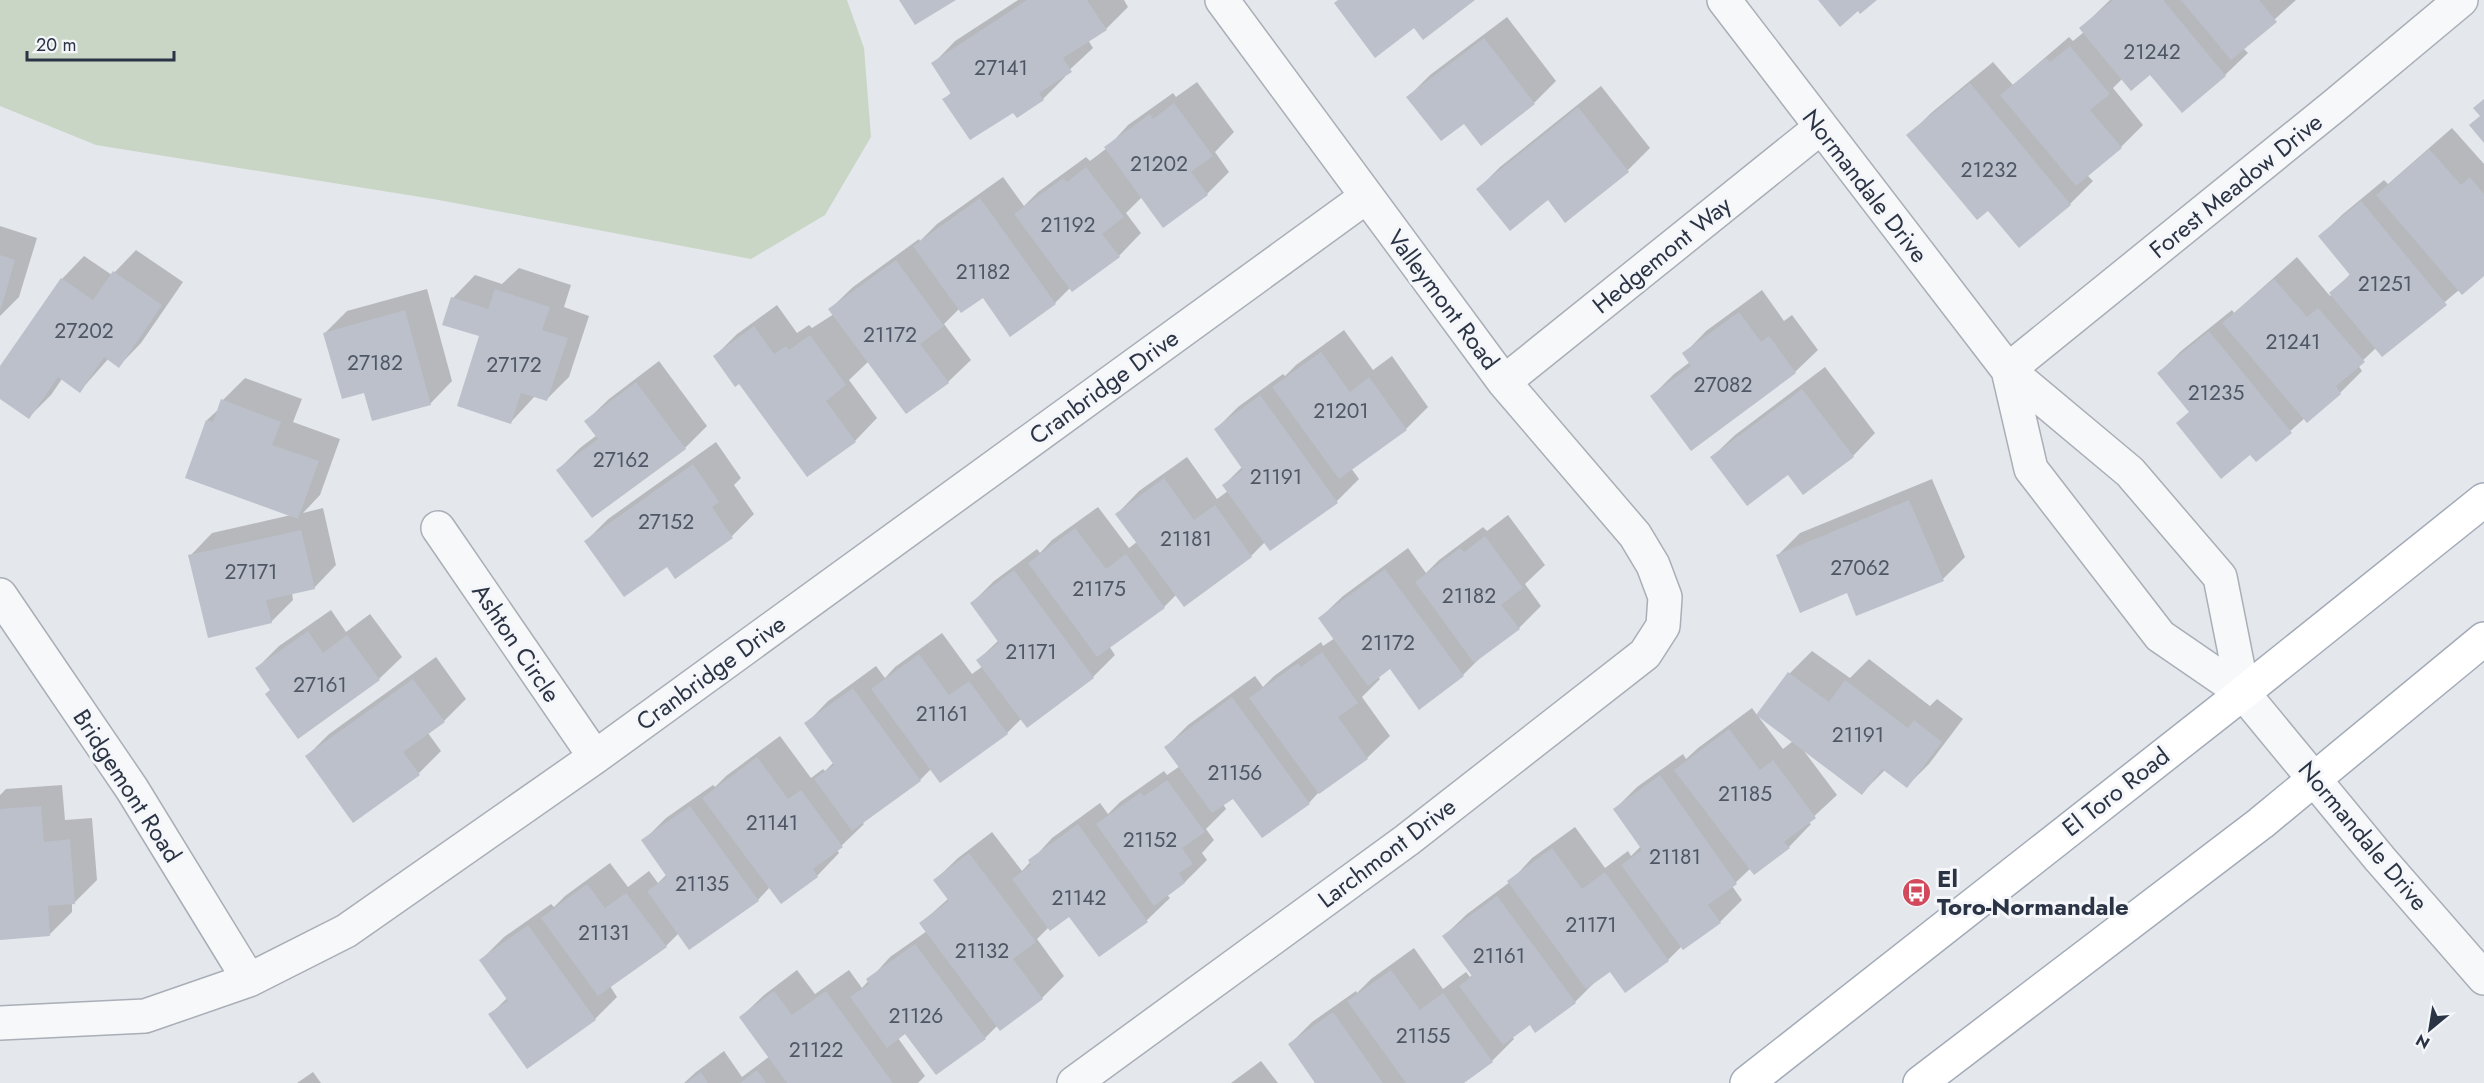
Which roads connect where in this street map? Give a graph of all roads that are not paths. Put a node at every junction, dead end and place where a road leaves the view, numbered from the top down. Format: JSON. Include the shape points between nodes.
{"nodes":[{"id":1,"x":1222,"y":0,"type":"edge"},
{"id":2,"x":1724,"y":0,"type":"edge"},
{"id":3,"x":2461,"y":0,"type":"edge"},
{"id":4,"x":1820,"y":128,"type":"junction"},
{"id":5,"x":1366,"y":197,"type":"junction"},
{"id":6,"x":2008,"y":370,"type":"junction"},
{"id":7,"x":1504,"y":382,"type":"junction"},
{"id":8,"x":2484,"y":500,"type":"edge"},
{"id":9,"x":438,"y":528,"type":"dead end"},
{"id":10,"x":0,"y":595,"type":"edge"},
{"id":11,"x":1665,"y":597,"type":"joint"},
{"id":12,"x":2484,"y":639,"type":"edge"},
{"id":13,"x":2243,"y":693,"type":"junction"},
{"id":14,"x":595,"y":757,"type":"junction"},
{"id":15,"x":2314,"y":779,"type":"junction"},
{"id":16,"x":2484,"y":978,"type":"edge"},
{"id":17,"x":249,"y":981,"type":"junction"},
{"id":18,"x":0,"y":1023,"type":"edge"},
{"id":19,"x":1074,"y":1083,"type":"edge"},
{"id":20,"x":1747,"y":1083,"type":"edge"},
{"id":21,"x":1920,"y":1083,"type":"edge"}],
"edges":[{"from":1,"to":5,"type":"street","name":"Valleymont Road"},
{"from":2,"to":4,"type":"street","name":"Normandale Drive"},
{"from":3,"to":6,"type":"street","name":"Forest Meadow Drive"},
{"from":4,"to":6,"type":"street","name":"Normandale Drive"},
{"from":4,"to":7,"type":"street","name":"Hedgemont Way"},
{"from":5,"to":7,"type":"street","name":"Valleymont Road"},
{"from":5,"to":14,"type":"street","name":"Cranbridge Drive"},
{"from":6,"to":13,"type":"street","name":"Normandale Drive","via":[[2031,469],[2160,636]]},
{"from":6,"to":13,"type":"street","name":"Normandale Drive","via":[[2130,472],[2220,577]]},
{"from":7,"to":11,"type":"street","name":"Valleymont Road","via":[[1635,535],[1653,565]]},
{"from":8,"to":13,"type":"main road","name":"El Toro Road"},
{"from":9,"to":14,"type":"street","name":"Ashton Circle"},
{"from":10,"to":17,"type":"street","name":"Bridgemont Road","via":[[132,789]]},
{"from":11,"to":19,"type":"street","name":"Larchmont Drive","via":[[1663,626],[1645,654],[1407,840]]},
{"from":12,"to":15,"type":"main road"},
{"from":13,"to":15,"type":"street","name":"Normandale Drive"},
{"from":13,"to":20,"type":"main road","name":"El Toro Road"},
{"from":14,"to":17,"type":"street","name":"Cranbridge Drive","via":[[346,931]]},
{"from":15,"to":16,"type":"street","name":"Normandale Drive"},
{"from":15,"to":21,"type":"main road","via":[[2243,838]]},
{"from":17,"to":18,"type":"street","name":"Cranbridge Drive","via":[[145,1016]]}]}
